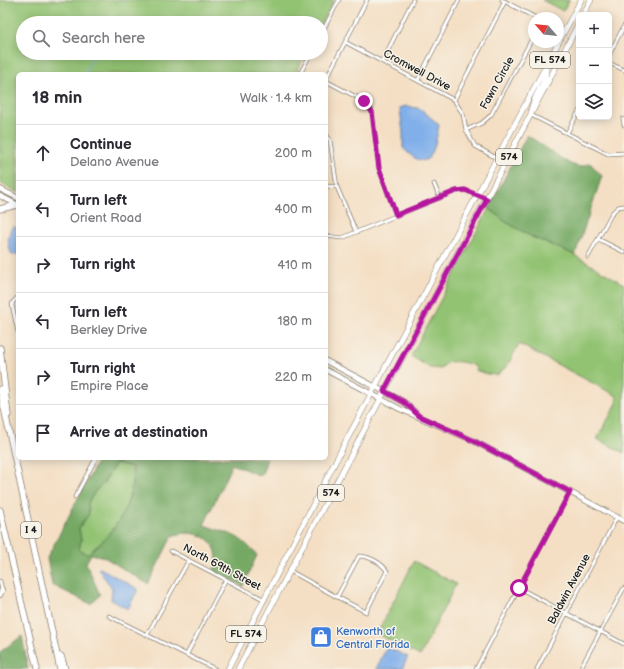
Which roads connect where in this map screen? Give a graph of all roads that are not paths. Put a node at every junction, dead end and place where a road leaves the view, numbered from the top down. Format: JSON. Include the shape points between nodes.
{"nodes":[{"id":1,"x":339,"y":0,"type":"edge"},
{"id":2,"x":367,"y":0,"type":"edge"},
{"id":3,"x":413,"y":0,"type":"edge"},
{"id":4,"x":459,"y":0,"type":"edge"},
{"id":5,"x":581,"y":0,"type":"edge"},
{"id":6,"x":591,"y":0,"type":"edge"},
{"id":7,"x":504,"y":1,"type":"edge"},
{"id":8,"x":585,"y":12,"type":"edge"},
{"id":9,"x":528,"y":14,"type":"edge"},
{"id":10,"x":328,"y":21,"type":"edge"},
{"id":11,"x":624,"y":26,"type":"edge"},
{"id":12,"x":576,"y":29,"type":"edge"},
{"id":13,"x":345,"y":42,"type":"junction"},
{"id":14,"x":528,"y":46,"type":"edge"},
{"id":15,"x":612,"y":49,"type":"edge"},
{"id":16,"x":307,"y":60,"type":"edge"},
{"id":17,"x":382,"y":62,"type":"junction"},
{"id":18,"x":612,"y":64,"type":"edge"},
{"id":19,"x":546,"y":66,"type":"junction"},
{"id":20,"x":624,"y":70,"type":"edge"},
{"id":21,"x":301,"y":72,"type":"edge"},
{"id":22,"x":328,"y":76,"type":"edge"},
{"id":23,"x":418,"y":80,"type":"junction"},
{"id":24,"x":328,"y":81,"type":"edge"},
{"id":25,"x":454,"y":100,"type":"junction"},
{"id":26,"x":531,"y":115,"type":"junction"},
{"id":27,"x":576,"y":116,"type":"edge"},
{"id":28,"x":623,"y":119,"type":"edge"},
{"id":29,"x":519,"y":120,"type":"junction"},
{"id":30,"x":624,"y":125,"type":"edge"},
{"id":31,"x":466,"y":130,"type":"junction"},
{"id":32,"x":567,"y":133,"type":"junction"},
{"id":33,"x":328,"y":137,"type":"edge"},
{"id":34,"x":624,"y":153,"type":"edge"},
{"id":35,"x":498,"y":159,"type":"junction"},
{"id":36,"x":434,"y":184,"type":"dead end"},
{"id":37,"x":328,"y":186,"type":"edge"},
{"id":38,"x":337,"y":187,"type":"junction"},
{"id":39,"x":0,"y":189,"type":"edge"},
{"id":40,"x":479,"y":194,"type":"junction"},
{"id":41,"x":0,"y":196,"type":"edge"},
{"id":42,"x":16,"y":197,"type":"edge"},
{"id":43,"x":440,"y":198,"type":"junction"},
{"id":44,"x":487,"y":199,"type":"junction"},
{"id":45,"x":16,"y":204,"type":"edge"},
{"id":46,"x":16,"y":205,"type":"edge"},
{"id":47,"x":624,"y":206,"type":"edge"},
{"id":48,"x":0,"y":209,"type":"edge"},
{"id":49,"x":396,"y":215,"type":"junction"},
{"id":50,"x":356,"y":232,"type":"junction"},
{"id":51,"x":328,"y":236,"type":"edge"},
{"id":52,"x":598,"y":238,"type":"junction"},
{"id":53,"x":624,"y":252,"type":"edge"},
{"id":54,"x":588,"y":257,"type":"dead end"},
{"id":55,"x":16,"y":299,"type":"edge"},
{"id":56,"x":16,"y":323,"type":"edge"},
{"id":57,"x":0,"y":348,"type":"edge"},
{"id":58,"x":328,"y":361,"type":"edge"},
{"id":59,"x":328,"y":371,"type":"edge"},
{"id":60,"x":376,"y":386,"type":"junction"},
{"id":61,"x":0,"y":389,"type":"edge"},
{"id":62,"x":384,"y":391,"type":"junction"},
{"id":63,"x":372,"y":394,"type":"junction"},
{"id":64,"x":380,"y":398,"type":"junction"},
{"id":65,"x":419,"y":416,"type":"junction"},
{"id":66,"x":8,"y":427,"type":"junction"},
{"id":67,"x":95,"y":460,"type":"edge"},
{"id":68,"x":570,"y":492,"type":"junction"},
{"id":69,"x":75,"y":497,"type":"dead end"},
{"id":70,"x":0,"y":510,"type":"edge"},
{"id":71,"x":617,"y":518,"type":"junction"},
{"id":72,"x":624,"y":521,"type":"edge"},
{"id":73,"x":171,"y":551,"type":"dead end"},
{"id":74,"x":189,"y":560,"type":"junction"},
{"id":75,"x":290,"y":571,"type":"junction"},
{"id":76,"x":226,"y":579,"type":"junction"},
{"id":77,"x":0,"y":581,"type":"edge"},
{"id":78,"x":275,"y":581,"type":"junction"},
{"id":79,"x":519,"y":588,"type":"junction"},
{"id":80,"x":624,"y":588,"type":"edge"},
{"id":81,"x":1,"y":593,"type":"edge"},
{"id":82,"x":278,"y":594,"type":"junction"},
{"id":83,"x":337,"y":597,"type":"junction"},
{"id":84,"x":265,"y":598,"type":"junction"},
{"id":85,"x":566,"y":613,"type":"junction"},
{"id":86,"x":109,"y":616,"type":"dead end"},
{"id":87,"x":52,"y":632,"type":"junction"},
{"id":88,"x":601,"y":632,"type":"junction"},
{"id":89,"x":147,"y":635,"type":"junction"},
{"id":90,"x":624,"y":644,"type":"edge"},
{"id":91,"x":187,"y":654,"type":"junction"},
{"id":92,"x":37,"y":669,"type":"edge"},
{"id":93,"x":60,"y":669,"type":"edge"},
{"id":94,"x":65,"y":669,"type":"edge"},
{"id":95,"x":215,"y":669,"type":"edge"},
{"id":96,"x":228,"y":669,"type":"edge"},
{"id":97,"x":238,"y":669,"type":"edge"},
{"id":98,"x":476,"y":669,"type":"edge"},
{"id":99,"x":537,"y":669,"type":"edge"},
{"id":100,"x":580,"y":669,"type":"edge"}],
"edges":[{"from":1,"to":10,"type":"street"},
{"from":2,"to":13,"type":"street"},
{"from":3,"to":17,"type":"street"},
{"from":4,"to":23,"type":"street"},
{"from":5,"to":19,"type":"main road","number":"FL 574"},
{"from":6,"to":8,"type":"main road"},
{"from":7,"to":9,"type":"street"},
{"from":7,"to":25,"type":"street"},
{"from":11,"to":15,"type":"street"},
{"from":12,"to":26,"type":"main road","number":"574"},
{"from":13,"to":17,"type":"street","name":"Cromwell Drive"},
{"from":13,"to":22,"type":"street"},
{"from":14,"to":31,"type":"street","name":"Fawn Circle","via":[[491,115],[482,124]]},
{"from":16,"to":21,"type":"street"},
{"from":17,"to":23,"type":"street","name":"Cromwell Drive"},
{"from":18,"to":20,"type":"street"},
{"from":19,"to":26,"type":"main road","via":[[548,72],[531,105]]},
{"from":19,"to":29,"type":"main road","number":"FL 574"},
{"from":23,"to":25,"type":"street","name":"Cromwell Drive"},
{"from":24,"to":49,"type":"street","via":[[364,101],[372,112],[379,168]]},
{"from":25,"to":31,"type":"street","name":"Cromwell Drive","via":[[462,114]]},
{"from":26,"to":29,"type":"main road"},
{"from":26,"to":32,"type":"street"},
{"from":26,"to":44,"type":"main road","number":"574"},
{"from":27,"to":32,"type":"street"},
{"from":28,"to":30,"type":"street"},
{"from":29,"to":35,"type":"main road","number":"FL 574"},
{"from":31,"to":35,"type":"street","name":"Cromwell Drive","via":[[475,146]]},
{"from":32,"to":34,"type":"street","via":[[608,154]]},
{"from":33,"to":38,"type":"street"},
{"from":35,"to":40,"type":"main road","number":"FL 574"},
{"from":36,"to":43,"type":"street"},
{"from":37,"to":38,"type":"street"},
{"from":38,"to":50,"type":"street"},
{"from":39,"to":42,"type":"street"},
{"from":40,"to":43,"type":"street","via":[[465,190]]},
{"from":40,"to":44,"type":"street"},
{"from":40,"to":60,"type":"main road","number":"FL 574"},
{"from":41,"to":45,"type":"street"},
{"from":43,"to":49,"type":"street"},
{"from":44,"to":62,"type":"main road","number":"574"},
{"from":46,"to":48,"type":"highway"},
{"from":47,"to":52,"type":"street","via":[[618,207],[612,213]]},
{"from":49,"to":50,"type":"street"},
{"from":50,"to":51,"type":"street","via":[[342,238]]},
{"from":52,"to":53,"type":"street"},
{"from":52,"to":54,"type":"street"},
{"from":55,"to":56,"type":"street","via":[[12,306]]},
{"from":57,"to":66,"type":"highway"},
{"from":58,"to":60,"type":"street"},
{"from":59,"to":63,"type":"street"},
{"from":60,"to":62,"type":"street"},
{"from":60,"to":63,"type":"main road","number":"FL 574"},
{"from":61,"to":66,"type":"highway","number":"I 4"},
{"from":62,"to":64,"type":"main road","number":"574"},
{"from":62,"to":65,"type":"street","via":[[404,402]]},
{"from":63,"to":64,"type":"street"},
{"from":63,"to":78,"type":"main road","number":"FL 574"},
{"from":64,"to":65,"type":"street"},
{"from":64,"to":75,"type":"main road","number":"574"},
{"from":65,"to":68,"type":"street","via":[[472,440]]},
{"from":66,"to":87,"type":"highway","number":"I 4"},
{"from":67,"to":69,"type":"street"},
{"from":68,"to":71,"type":"street"},
{"from":68,"to":79,"type":"street"},
{"from":70,"to":92,"type":"highway","number":"I 4"},
{"from":71,"to":72,"type":"street"},
{"from":71,"to":85,"type":"street","name":"Baldwin Avenue"},
{"from":73,"to":74,"type":"street","name":"North 69th Street"},
{"from":74,"to":76,"type":"street","name":"North 69th Street"},
{"from":74,"to":89,"type":"street"},
{"from":75,"to":82,"type":"main road","number":"574"},
{"from":75,"to":83,"type":"street"},
{"from":76,"to":84,"type":"street","name":"North 69th Street"},
{"from":76,"to":91,"type":"street"},
{"from":77,"to":81,"type":"street"},
{"from":78,"to":82,"type":"main road"},
{"from":78,"to":84,"type":"main road","number":"FL 574"},
{"from":79,"to":85,"type":"street"},
{"from":79,"to":98,"type":"street"},
{"from":80,"to":88,"type":"street"},
{"from":82,"to":84,"type":"main road"},
{"from":82,"to":97,"type":"main road","number":"574"},
{"from":83,"to":83,"type":"street","via":[[366,612],[388,571],[385,566],[365,556],[359,556]]},
{"from":84,"to":96,"type":"main road","number":"FL 574"},
{"from":85,"to":88,"type":"street"},
{"from":85,"to":99,"type":"street","name":"Baldwin Avenue"},
{"from":86,"to":89,"type":"street"},
{"from":87,"to":93,"type":"highway","number":"I 4"},
{"from":87,"to":94,"type":"highway"},
{"from":88,"to":90,"type":"street"},
{"from":88,"to":100,"type":"street"},
{"from":89,"to":91,"type":"street"},
{"from":91,"to":95,"type":"street"}]}
